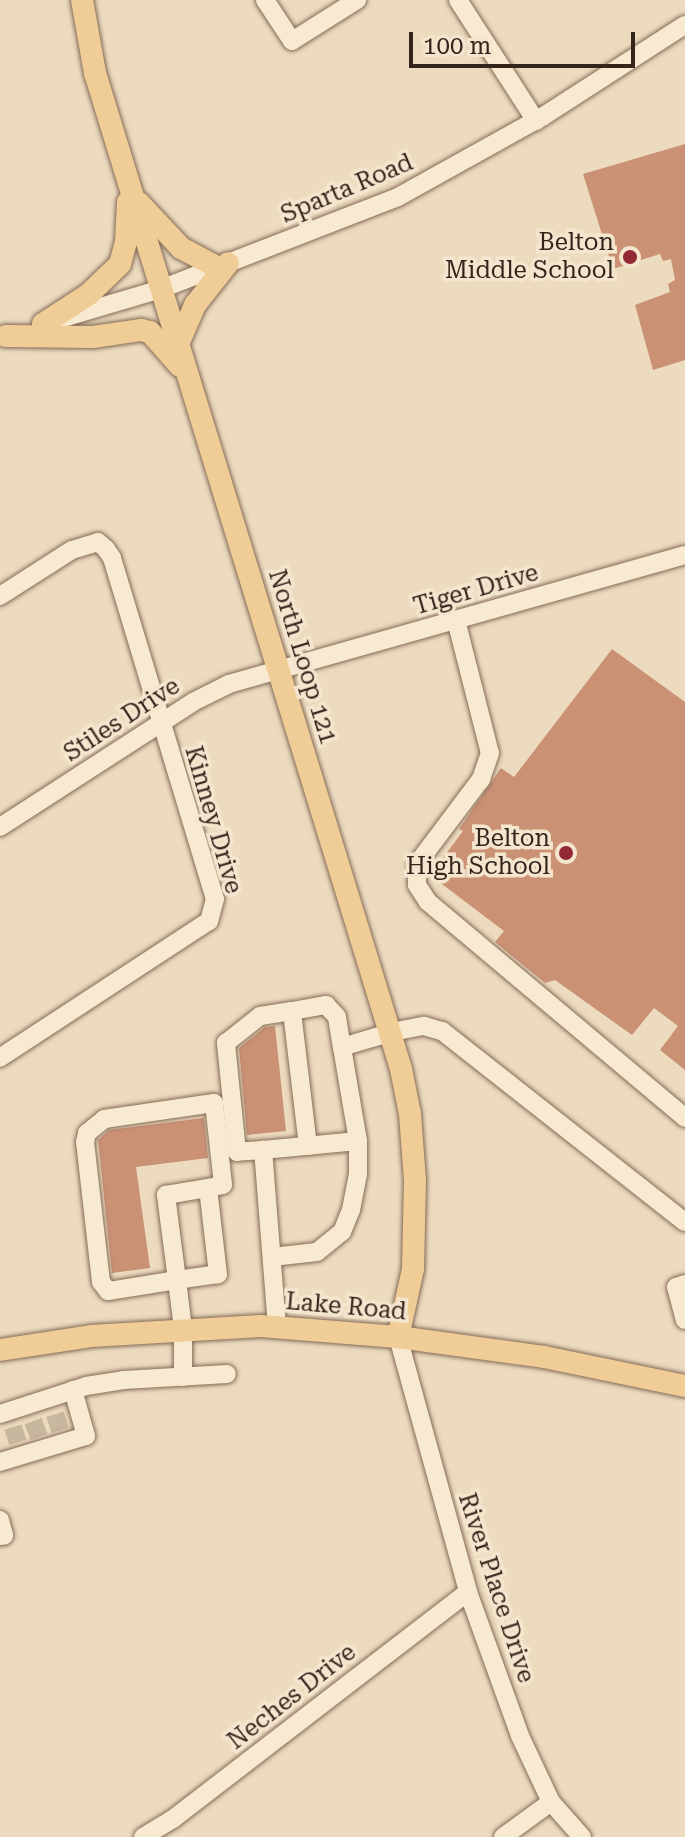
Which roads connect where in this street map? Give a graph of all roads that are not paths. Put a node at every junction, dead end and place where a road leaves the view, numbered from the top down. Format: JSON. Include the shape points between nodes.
{"nodes":[{"id":1,"x":82,"y":0,"type":"edge"},
{"id":2,"x":265,"y":0,"type":"edge"},
{"id":3,"x":357,"y":0,"type":"edge"},
{"id":4,"x":458,"y":0,"type":"edge"},
{"id":5,"x":685,"y":25,"type":"edge"},
{"id":6,"x":536,"y":121,"type":"junction"},
{"id":7,"x":130,"y":190,"type":"junction"},
{"id":8,"x":222,"y":265,"type":"junction"},
{"id":9,"x":161,"y":289,"type":"junction"},
{"id":10,"x":43,"y":324,"type":"junction"},
{"id":11,"x":3,"y":336,"type":"edge"},
{"id":12,"x":178,"y":344,"type":"junction"},
{"id":13,"x":188,"y":378,"type":"junction"},
{"id":14,"x":685,"y":555,"type":"edge"},
{"id":15,"x":0,"y":596,"type":"edge"},
{"id":16,"x":456,"y":620,"type":"junction"},
{"id":17,"x":279,"y":668,"type":"junction"},
{"id":18,"x":160,"y":723,"type":"junction"},
{"id":19,"x":0,"y":827,"type":"edge"},
{"id":20,"x":292,"y":1011,"type":"junction"},
{"id":21,"x":392,"y":1032,"type":"junction"},
{"id":22,"x":342,"y":1047,"type":"junction"},
{"id":23,"x":0,"y":1058,"type":"edge"},
{"id":24,"x":685,"y":1118,"type":"edge"},
{"id":25,"x":358,"y":1141,"type":"junction"},
{"id":26,"x":308,"y":1146,"type":"junction"},
{"id":27,"x":263,"y":1150,"type":"junction"},
{"id":28,"x":208,"y":1188,"type":"junction"},
{"id":29,"x":685,"y":1222,"type":"edge"},
{"id":30,"x":272,"y":1257,"type":"junction"},
{"id":31,"x":177,"y":1280,"type":"junction"},
{"id":32,"x":685,"y":1284,"type":"edge"},
{"id":33,"x":685,"y":1320,"type":"edge"},
{"id":34,"x":277,"y":1327,"type":"junction"},
{"id":35,"x":183,"y":1329,"type":"junction"},
{"id":36,"x":398,"y":1337,"type":"junction"},
{"id":37,"x":0,"y":1350,"type":"edge"},
{"id":38,"x":227,"y":1374,"type":"dead end"},
{"id":39,"x":183,"y":1377,"type":"junction"},
{"id":40,"x":685,"y":1386,"type":"edge"},
{"id":41,"x":73,"y":1390,"type":"junction"},
{"id":42,"x":57,"y":1421,"type":"junction"},
{"id":43,"x":36,"y":1428,"type":"junction"},
{"id":44,"x":12,"y":1430,"type":"edge"},
{"id":45,"x":0,"y":1462,"type":"edge"},
{"id":46,"x":0,"y":1520,"type":"edge"},
{"id":47,"x":0,"y":1536,"type":"edge"},
{"id":48,"x":468,"y":1592,"type":"junction"},
{"id":49,"x":551,"y":1802,"type":"junction"},
{"id":50,"x":143,"y":1837,"type":"edge"},
{"id":51,"x":503,"y":1837,"type":"edge"},
{"id":52,"x":582,"y":1837,"type":"edge"}],
"edges":[{"from":1,"to":7,"type":"main road","name":"North Loop 121","via":[[95,73]]},
{"from":2,"to":3,"type":"street","via":[[292,41]]},
{"from":4,"to":6,"type":"street"},
{"from":5,"to":6,"type":"street","name":"Sparta Road"},
{"from":6,"to":8,"type":"street","name":"Sparta Road","via":[[398,197]]},
{"from":7,"to":8,"type":"main road","via":[[181,248]]},
{"from":7,"to":9,"type":"main road","name":"North Loop 121"},
{"from":7,"to":10,"type":"main road","via":[[120,264],[89,294]]},
{"from":8,"to":9,"type":"street","name":"Sparta Road"},
{"from":8,"to":12,"type":"main road","via":[[195,305]]},
{"from":9,"to":10,"type":"street","name":"Sparta Road"},
{"from":9,"to":12,"type":"main road","name":"North Loop 121"},
{"from":10,"to":11,"type":"street","name":"Sparta Road"},
{"from":11,"to":13,"type":"main road","via":[[150,332]]},
{"from":12,"to":13,"type":"main road","name":"North Loop 121"},
{"from":13,"to":17,"type":"main road","name":"North Loop 121"},
{"from":14,"to":16,"type":"street","name":"Tiger Drive"},
{"from":15,"to":18,"type":"street","name":"Kinney Drive","via":[[72,550],[98,542],[112,558]]},
{"from":16,"to":17,"type":"street","name":"Tiger Drive"},
{"from":16,"to":24,"type":"street","via":[[490,753],[487,765],[417,864],[417,885],[428,902]]},
{"from":17,"to":18,"type":"street","name":"Stiles Drive","via":[[229,684]]},
{"from":17,"to":21,"type":"main road","name":"North Loop 121"},
{"from":18,"to":19,"type":"street","name":"Stiles Drive"},
{"from":18,"to":23,"type":"street","name":"Kinney Drive","via":[[215,899],[213,917]]},
{"from":20,"to":22,"type":"street","via":[[326,1005],[337,1017]]},
{"from":20,"to":26,"type":"street"},
{"from":20,"to":27,"type":"street","via":[[260,1016],[226,1043],[237,1152]]},
{"from":21,"to":22,"type":"street"},
{"from":21,"to":29,"type":"street","via":[[424,1026],[442,1031]]},
{"from":21,"to":36,"type":"main road","name":"North Loop 121","via":[[410,1114],[415,1180],[413,1269]]},
{"from":22,"to":25,"type":"street"},
{"from":25,"to":26,"type":"street"},
{"from":25,"to":30,"type":"street","via":[[358,1174],[342,1232],[317,1252]]},
{"from":26,"to":27,"type":"street"},
{"from":27,"to":30,"type":"street"},
{"from":28,"to":31,"type":"street","via":[[218,1274]]},
{"from":28,"to":31,"type":"street","via":[[166,1195]]},
{"from":28,"to":31,"type":"street","via":[[223,1185],[214,1103],[104,1119],[87,1133],[104,1288]]},
{"from":30,"to":34,"type":"street"},
{"from":31,"to":35,"type":"street"},
{"from":32,"to":33,"type":"street","via":[[676,1287]]},
{"from":34,"to":35,"type":"main road","name":"Lake Road"},
{"from":34,"to":36,"type":"main road","name":"Lake Road"},
{"from":35,"to":37,"type":"main road","name":"Lake Road"},
{"from":35,"to":39,"type":"street"},
{"from":36,"to":40,"type":"main road","name":"Lake Road","via":[[544,1357]]},
{"from":36,"to":48,"type":"street","name":"River Place Drive"},
{"from":38,"to":39,"type":"street"},
{"from":39,"to":41,"type":"street"},
{"from":41,"to":42,"type":"street"},
{"from":41,"to":42,"type":"street","via":[[86,1436]]},
{"from":42,"to":43,"type":"street"},
{"from":42,"to":43,"type":"street"},
{"from":43,"to":44,"type":"street"},
{"from":43,"to":44,"type":"street"},
{"from":44,"to":45,"type":"street"},
{"from":46,"to":47,"type":"street"},
{"from":48,"to":49,"type":"street","name":"River Place Drive","via":[[520,1736]]},
{"from":48,"to":50,"type":"street","name":"Neches Drive"},
{"from":49,"to":51,"type":"street"},
{"from":49,"to":52,"type":"street","name":"River Place Drive"}]}
